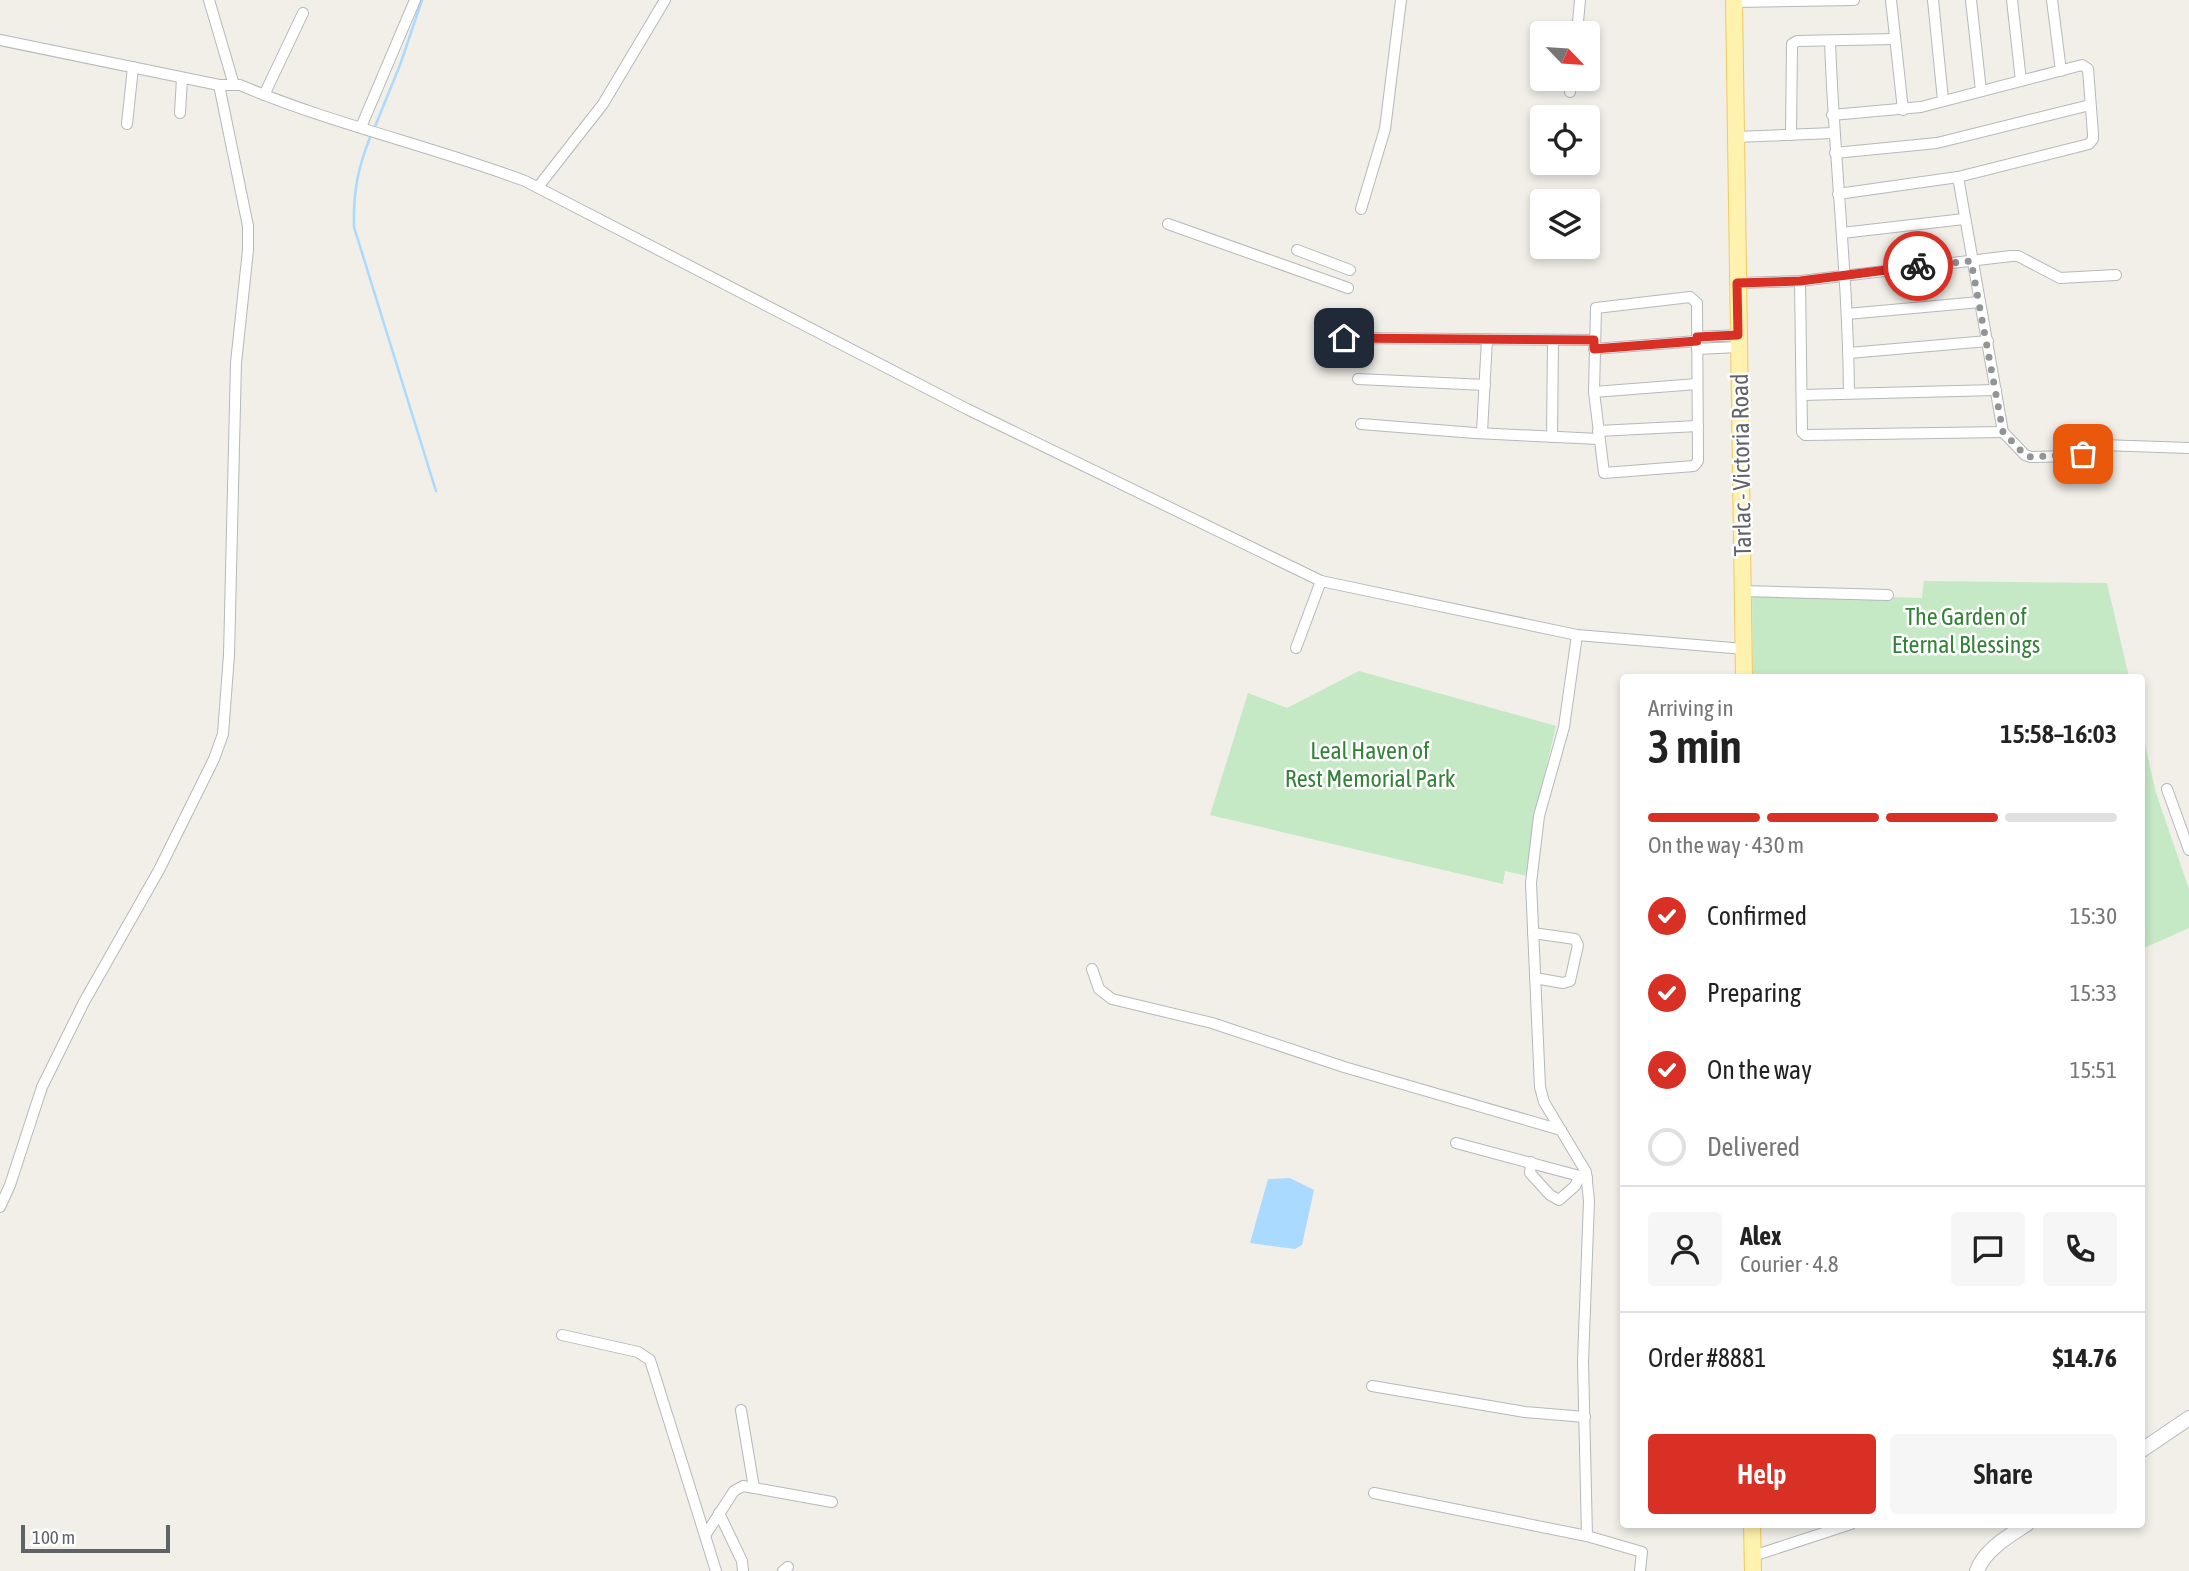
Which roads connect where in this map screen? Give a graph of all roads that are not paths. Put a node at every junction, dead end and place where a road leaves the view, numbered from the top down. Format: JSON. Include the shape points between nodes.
{"nodes":[{"id":1,"x":209,"y":0,"type":"edge"},
{"id":2,"x":415,"y":0,"type":"edge"},
{"id":3,"x":665,"y":0,"type":"edge"},
{"id":4,"x":1401,"y":0,"type":"edge"},
{"id":5,"x":1580,"y":0,"type":"edge"},
{"id":6,"x":1854,"y":0,"type":"edge"},
{"id":7,"x":1891,"y":0,"type":"edge"},
{"id":8,"x":1933,"y":0,"type":"edge"},
{"id":9,"x":1971,"y":0,"type":"edge"},
{"id":10,"x":2012,"y":0,"type":"edge"},
{"id":11,"x":2052,"y":0,"type":"edge"},
{"id":12,"x":1734,"y":1,"type":"edge"},
{"id":13,"x":1793,"y":1,"type":"edge"},
{"id":14,"x":303,"y":13,"type":"dead end"},
{"id":15,"x":1578,"y":21,"type":"edge"},
{"id":16,"x":1895,"y":38,"type":"junction"},
{"id":17,"x":0,"y":40,"type":"edge"},
{"id":18,"x":1830,"y":41,"type":"junction"},
{"id":19,"x":133,"y":68,"type":"junction"},
{"id":20,"x":2061,"y":71,"type":"junction"},
{"id":21,"x":182,"y":78,"type":"junction"},
{"id":22,"x":2021,"y":81,"type":"junction"},
{"id":23,"x":219,"y":85,"type":"junction"},
{"id":24,"x":234,"y":85,"type":"junction"},
{"id":25,"x":1981,"y":91,"type":"junction"},
{"id":26,"x":264,"y":95,"type":"junction"},
{"id":27,"x":1943,"y":100,"type":"junction"},
{"id":28,"x":2090,"y":105,"type":"junction"},
{"id":29,"x":1903,"y":110,"type":"junction"},
{"id":30,"x":180,"y":113,"type":"dead end"},
{"id":31,"x":1832,"y":116,"type":"junction"},
{"id":32,"x":127,"y":124,"type":"dead end"},
{"id":33,"x":361,"y":127,"type":"junction"},
{"id":34,"x":1833,"y":133,"type":"junction"},
{"id":35,"x":1791,"y":135,"type":"junction"},
{"id":36,"x":1736,"y":136,"type":"junction"},
{"id":37,"x":1835,"y":153,"type":"junction"},
{"id":38,"x":1958,"y":177,"type":"junction"},
{"id":39,"x":538,"y":187,"type":"junction"},
{"id":40,"x":1838,"y":194,"type":"junction"},
{"id":41,"x":1361,"y":209,"type":"dead end"},
{"id":42,"x":1964,"y":219,"type":"junction"},
{"id":43,"x":1168,"y":224,"type":"dead end"},
{"id":44,"x":1842,"y":233,"type":"junction"},
{"id":45,"x":1297,"y":250,"type":"dead end"},
{"id":46,"x":1971,"y":261,"type":"junction"},
{"id":47,"x":1350,"y":270,"type":"dead end"},
{"id":48,"x":1845,"y":274,"type":"junction"},
{"id":49,"x":2116,"y":275,"type":"dead end"},
{"id":50,"x":1800,"y":281,"type":"junction"},
{"id":51,"x":1737,"y":283,"type":"junction"},
{"id":52,"x":1348,"y":288,"type":"dead end"},
{"id":53,"x":1980,"y":302,"type":"junction"},
{"id":54,"x":1847,"y":314,"type":"junction"},
{"id":55,"x":1344,"y":338,"type":"dead end"},
{"id":56,"x":1488,"y":339,"type":"junction"},
{"id":57,"x":1553,"y":340,"type":"junction"},
{"id":58,"x":1738,"y":341,"type":"junction"},
{"id":59,"x":1988,"y":341,"type":"junction"},
{"id":60,"x":1697,"y":342,"type":"junction"},
{"id":61,"x":1594,"y":344,"type":"junction"},
{"id":62,"x":1849,"y":353,"type":"junction"},
{"id":63,"x":1358,"y":379,"type":"dead end"},
{"id":64,"x":1698,"y":384,"type":"junction"},
{"id":65,"x":1485,"y":386,"type":"junction"},
{"id":66,"x":1996,"y":390,"type":"junction"},
{"id":67,"x":1594,"y":392,"type":"junction"},
{"id":68,"x":1849,"y":393,"type":"junction"},
{"id":69,"x":1802,"y":396,"type":"junction"},
{"id":70,"x":1361,"y":424,"type":"dead end"},
{"id":71,"x":1698,"y":426,"type":"junction"},
{"id":72,"x":1482,"y":432,"type":"junction"},
{"id":73,"x":2003,"y":432,"type":"junction"},
{"id":74,"x":1598,"y":435,"type":"junction"},
{"id":75,"x":1552,"y":437,"type":"junction"},
{"id":76,"x":2189,"y":448,"type":"edge"},
{"id":77,"x":1321,"y":581,"type":"junction"},
{"id":78,"x":1743,"y":591,"type":"junction"},
{"id":79,"x":1888,"y":595,"type":"dead end"},
{"id":80,"x":1577,"y":635,"type":"junction"},
{"id":81,"x":1296,"y":648,"type":"dead end"},
{"id":82,"x":1744,"y":649,"type":"junction"},
{"id":83,"x":1744,"y":674,"type":"edge"},
{"id":84,"x":2167,"y":789,"type":"dead end"},
{"id":85,"x":2189,"y":850,"type":"edge"},
{"id":86,"x":1533,"y":933,"type":"junction"},
{"id":87,"x":1092,"y":969,"type":"dead end"},
{"id":88,"x":1535,"y":978,"type":"junction"},
{"id":89,"x":1562,"y":1130,"type":"junction"},
{"id":90,"x":1456,"y":1143,"type":"dead end"},
{"id":91,"x":1531,"y":1162,"type":"junction"},
{"id":92,"x":1583,"y":1177,"type":"junction"},
{"id":93,"x":0,"y":1207,"type":"edge"},
{"id":94,"x":562,"y":1335,"type":"dead end"},
{"id":95,"x":1372,"y":1386,"type":"dead end"},
{"id":96,"x":741,"y":1410,"type":"dead end"},
{"id":97,"x":1585,"y":1418,"type":"junction"},
{"id":98,"x":2189,"y":1418,"type":"edge"},
{"id":99,"x":2145,"y":1448,"type":"edge"},
{"id":100,"x":754,"y":1488,"type":"junction"},
{"id":101,"x":1374,"y":1493,"type":"dead end"},
{"id":102,"x":832,"y":1502,"type":"dead end"},
{"id":103,"x":719,"y":1513,"type":"junction"},
{"id":104,"x":1752,"y":1528,"type":"edge"},
{"id":105,"x":1840,"y":1528,"type":"edge"},
{"id":106,"x":2021,"y":1528,"type":"edge"},
{"id":107,"x":706,"y":1534,"type":"junction"},
{"id":108,"x":1587,"y":1536,"type":"junction"},
{"id":109,"x":1753,"y":1564,"type":"edge"},
{"id":110,"x":716,"y":1571,"type":"edge"},
{"id":111,"x":743,"y":1571,"type":"edge"},
{"id":112,"x":1640,"y":1571,"type":"edge"},
{"id":113,"x":1978,"y":1571,"type":"edge"}],
"edges":[{"from":1,"to":24,"type":"street"},
{"from":2,"to":33,"type":"street"},
{"from":3,"to":39,"type":"street","via":[[603,104]]},
{"from":4,"to":41,"type":"street","via":[[1385,129]]},
{"from":5,"to":15,"type":"street"},
{"from":6,"to":13,"type":"street"},
{"from":7,"to":16,"type":"street"},
{"from":8,"to":27,"type":"street"},
{"from":9,"to":25,"type":"street"},
{"from":10,"to":22,"type":"street"},
{"from":11,"to":20,"type":"street"},
{"from":12,"to":13,"type":"street"},
{"from":12,"to":36,"type":"main road","name":"Tarlac - Victoria Road"},
{"from":14,"to":26,"type":"street"},
{"from":16,"to":18,"type":"street"},
{"from":16,"to":29,"type":"street"},
{"from":17,"to":19,"type":"street"},
{"from":18,"to":31,"type":"street"},
{"from":18,"to":35,"type":"street","via":[[1792,44]]},
{"from":19,"to":21,"type":"street"},
{"from":19,"to":32,"type":"street"},
{"from":20,"to":22,"type":"street"},
{"from":20,"to":28,"type":"street","via":[[2088,69]]},
{"from":21,"to":23,"type":"street"},
{"from":21,"to":30,"type":"street"},
{"from":22,"to":25,"type":"street"},
{"from":23,"to":24,"type":"street"},
{"from":23,"to":93,"type":"street","via":[[248,226],[236,363],[230,643],[223,734],[159,870],[47,1075]]},
{"from":24,"to":26,"type":"street"},
{"from":25,"to":27,"type":"street"},
{"from":26,"to":33,"type":"street"},
{"from":27,"to":29,"type":"street"},
{"from":28,"to":37,"type":"street","via":[[1937,143]]},
{"from":28,"to":38,"type":"street","via":[[2093,134],[2089,144]]},
{"from":29,"to":31,"type":"street"},
{"from":31,"to":34,"type":"street"},
{"from":33,"to":39,"type":"street"},
{"from":34,"to":35,"type":"street"},
{"from":34,"to":37,"type":"street"},
{"from":35,"to":36,"type":"street"},
{"from":36,"to":51,"type":"main road","name":"Tarlac - Victoria Road"},
{"from":37,"to":40,"type":"street"},
{"from":38,"to":40,"type":"street"},
{"from":38,"to":42,"type":"street"},
{"from":39,"to":77,"type":"street","via":[[967,409]]},
{"from":40,"to":44,"type":"street"},
{"from":42,"to":44,"type":"street"},
{"from":42,"to":46,"type":"street"},
{"from":43,"to":52,"type":"street"},
{"from":44,"to":48,"type":"street"},
{"from":45,"to":47,"type":"street"},
{"from":46,"to":48,"type":"street"},
{"from":46,"to":49,"type":"street","via":[[2018,256],[2060,278]]},
{"from":46,"to":53,"type":"street"},
{"from":48,"to":50,"type":"street"},
{"from":48,"to":54,"type":"street"},
{"from":50,"to":51,"type":"street"},
{"from":50,"to":69,"type":"street"},
{"from":51,"to":58,"type":"main road","name":"Tarlac - Victoria Road"},
{"from":53,"to":54,"type":"street"},
{"from":53,"to":59,"type":"street"},
{"from":54,"to":62,"type":"street"},
{"from":55,"to":56,"type":"street"},
{"from":56,"to":57,"type":"street"},
{"from":56,"to":65,"type":"street"},
{"from":57,"to":61,"type":"street"},
{"from":57,"to":75,"type":"street"},
{"from":58,"to":60,"type":"street"},
{"from":58,"to":78,"type":"main road","name":"Tarlac - Victoria Road"},
{"from":59,"to":62,"type":"street"},
{"from":59,"to":66,"type":"street"},
{"from":60,"to":61,"type":"street"},
{"from":60,"to":61,"type":"street","via":[[1698,303],[1690,297],[1596,308]]},
{"from":60,"to":64,"type":"street"},
{"from":61,"to":67,"type":"street"},
{"from":62,"to":68,"type":"street"},
{"from":63,"to":65,"type":"street"},
{"from":64,"to":67,"type":"street"},
{"from":64,"to":71,"type":"street"},
{"from":65,"to":72,"type":"street"},
{"from":66,"to":68,"type":"street"},
{"from":66,"to":73,"type":"street"},
{"from":67,"to":74,"type":"street"},
{"from":68,"to":69,"type":"street"},
{"from":69,"to":73,"type":"street","via":[[1805,435]]},
{"from":70,"to":72,"type":"street"},
{"from":71,"to":74,"type":"street"},
{"from":71,"to":74,"type":"street","via":[[1699,456],[1694,466],[1604,473]]},
{"from":72,"to":75,"type":"street"},
{"from":73,"to":76,"type":"street","via":[[2031,457],[2076,456],[2102,445]]},
{"from":74,"to":75,"type":"street"},
{"from":77,"to":80,"type":"street"},
{"from":77,"to":81,"type":"street"},
{"from":78,"to":79,"type":"street"},
{"from":78,"to":82,"type":"main road","name":"Tarlac - Victoria Road"},
{"from":80,"to":82,"type":"street"},
{"from":80,"to":86,"type":"street","via":[[1563,727],[1539,816],[1531,883]]},
{"from":82,"to":83,"type":"main road","name":"Tarlac - Victoria Road"},
{"from":84,"to":85,"type":"street"},
{"from":86,"to":88,"type":"street"},
{"from":86,"to":88,"type":"street","via":[[1574,939],[1578,945],[1570,981]]},
{"from":87,"to":89,"type":"street","via":[[1099,989],[1120,1002],[1212,1023],[1344,1068]]},
{"from":88,"to":89,"type":"street","via":[[1540,1087]]},
{"from":89,"to":92,"type":"street","via":[[1586,1172]]},
{"from":90,"to":91,"type":"street"},
{"from":91,"to":92,"type":"street"},
{"from":91,"to":92,"type":"street","via":[[1534,1179],[1559,1200]]},
{"from":92,"to":97,"type":"street","via":[[1590,1201]]},
{"from":94,"to":107,"type":"street","via":[[638,1352],[650,1360]]},
{"from":95,"to":97,"type":"street"},
{"from":96,"to":100,"type":"street"},
{"from":97,"to":108,"type":"street"},
{"from":98,"to":99,"type":"main road"},
{"from":100,"to":102,"type":"street"},
{"from":100,"to":103,"type":"street","via":[[743,1486],[734,1491]]},
{"from":101,"to":108,"type":"street"},
{"from":103,"to":107,"type":"street"},
{"from":103,"to":111,"type":"street"},
{"from":104,"to":109,"type":"main road"},
{"from":105,"to":109,"type":"street"},
{"from":106,"to":113,"type":"main road","via":[[1980,1562]]},
{"from":107,"to":110,"type":"street"},
{"from":108,"to":112,"type":"street","via":[[1642,1552]]}]}
